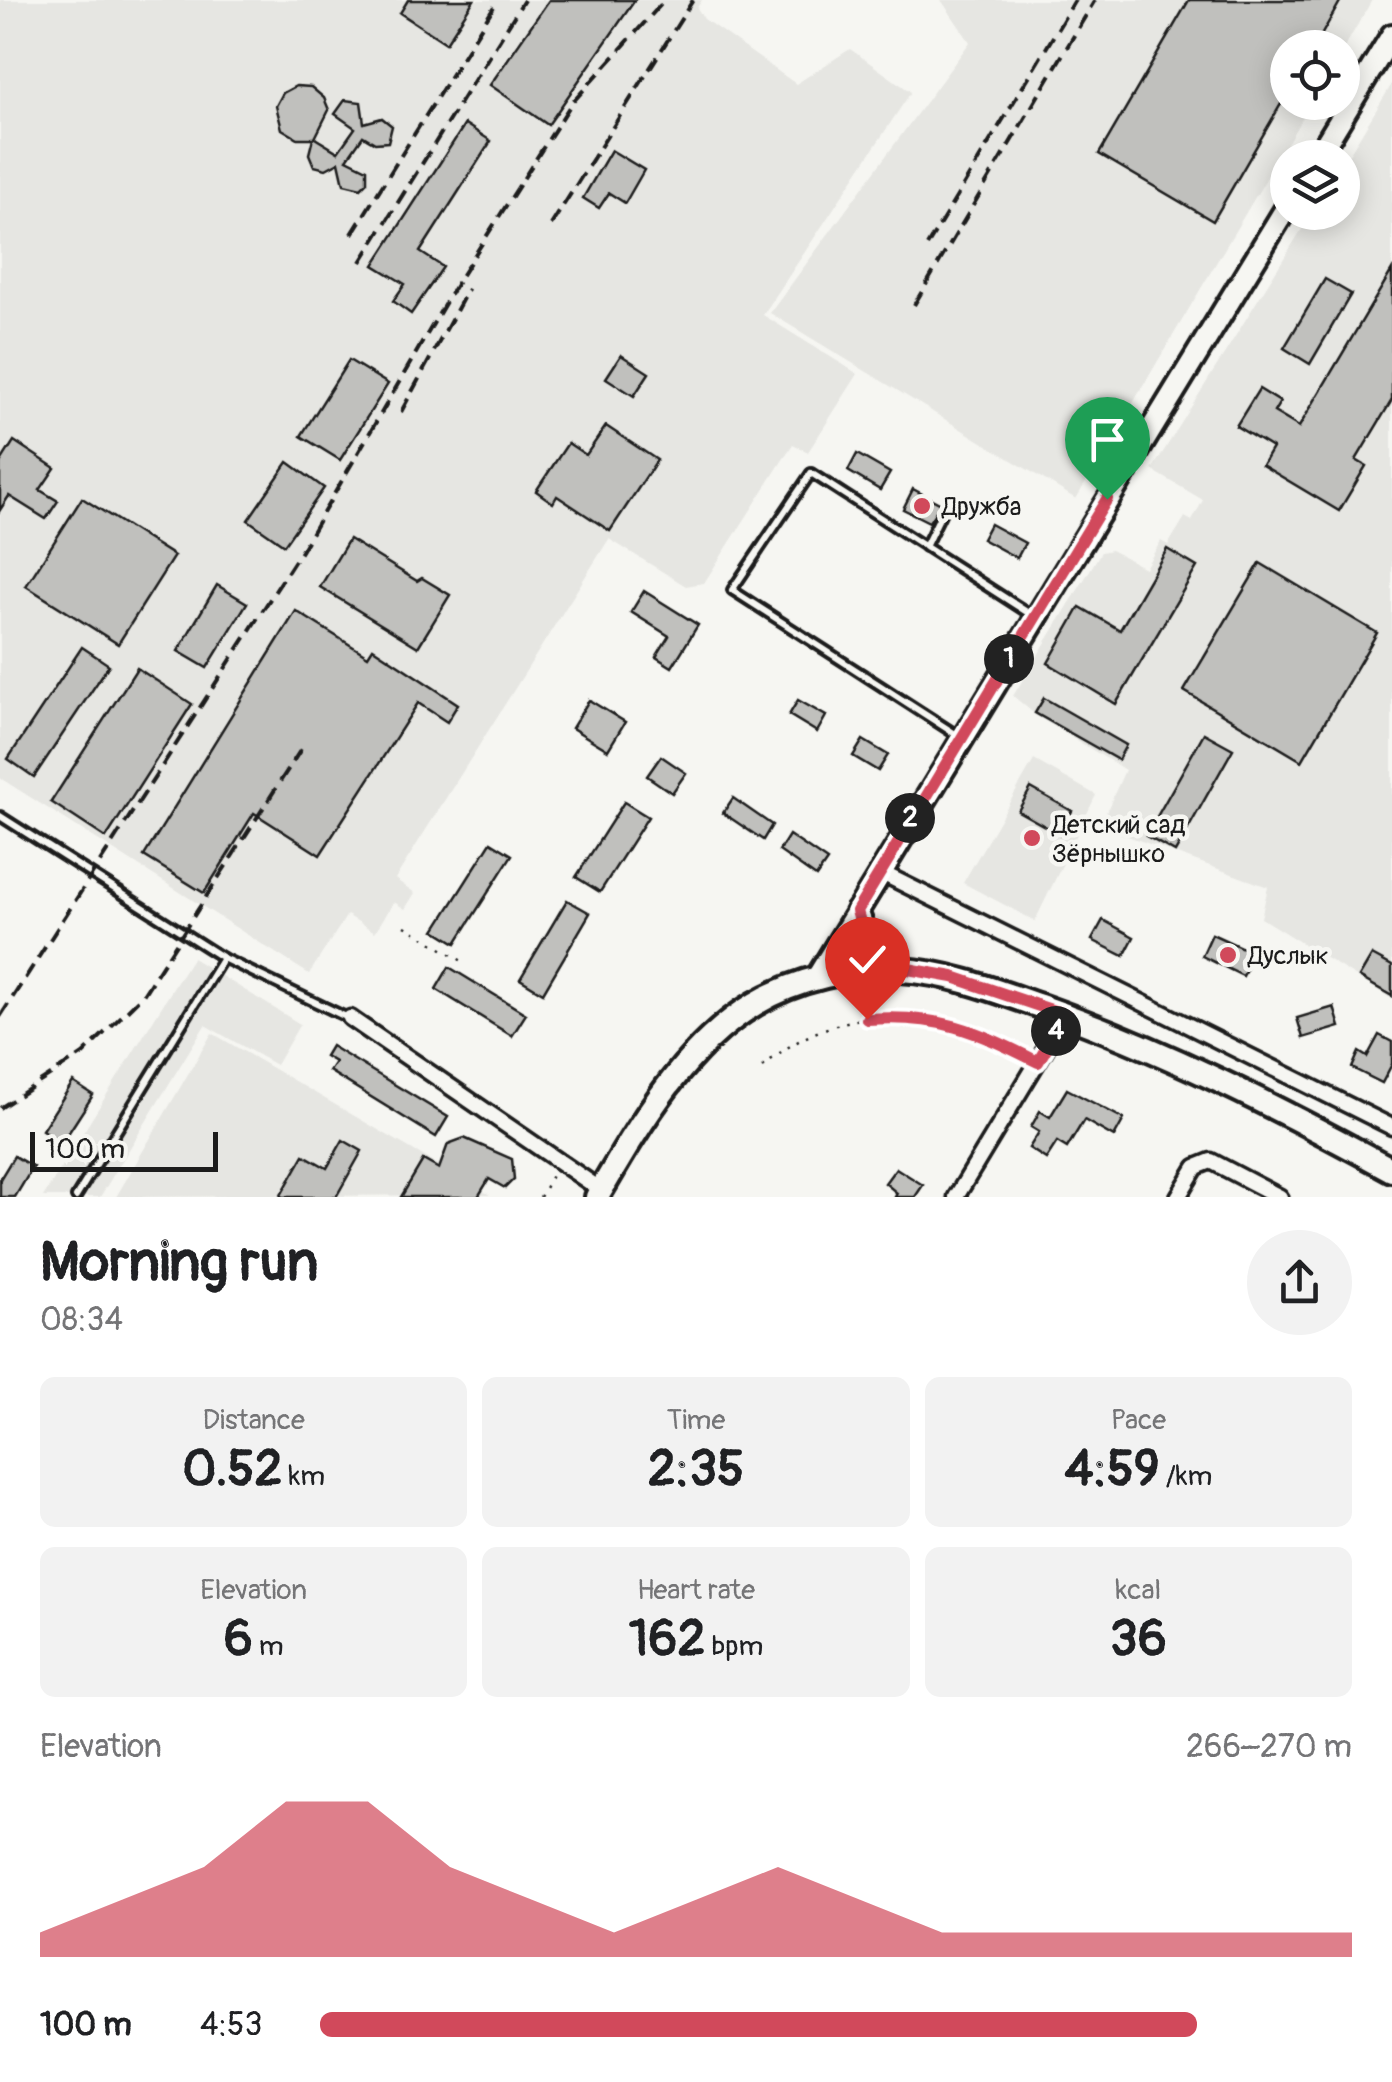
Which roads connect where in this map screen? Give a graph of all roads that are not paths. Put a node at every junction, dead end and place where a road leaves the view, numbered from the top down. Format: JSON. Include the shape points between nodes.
{"nodes":[{"id":1,"x":1392,"y":35,"type":"edge"},
{"id":2,"x":1328,"y":140,"type":"edge"},
{"id":3,"x":1273,"y":230,"type":"edge"},
{"id":4,"x":942,"y":512,"type":"dead end"},
{"id":5,"x":925,"y":547,"type":"junction"},
{"id":6,"x":1034,"y":617,"type":"junction"},
{"id":7,"x":960,"y":737,"type":"junction"},
{"id":8,"x":0,"y":816,"type":"edge"},
{"id":9,"x":878,"y":870,"type":"junction"},
{"id":10,"x":857,"y":911,"type":"junction"},
{"id":11,"x":223,"y":958,"type":"junction"},
{"id":12,"x":906,"y":970,"type":"junction"},
{"id":13,"x":816,"y":979,"type":"junction"},
{"id":14,"x":1066,"y":1015,"type":"junction"},
{"id":15,"x":350,"y":1018,"type":"joint"},
{"id":16,"x":1392,"y":1126,"type":"edge"},
{"id":17,"x":1392,"y":1170,"type":"edge"},
{"id":18,"x":599,"y":1193,"type":"edge"},
{"id":19,"x":76,"y":1197,"type":"edge"},
{"id":20,"x":956,"y":1197,"type":"edge"},
{"id":21,"x":1178,"y":1197,"type":"edge"},
{"id":22,"x":1280,"y":1197,"type":"edge"}],
"edges":[{"from":1,"to":2,"type":"main road"},
{"from":3,"to":6,"type":"main road"},
{"from":4,"to":5,"type":"lane"},
{"from":5,"to":6,"type":"lane"},
{"from":5,"to":7,"type":"lane","via":[[811,474],[732,590]]},
{"from":6,"to":7,"type":"main road"},
{"from":7,"to":9,"type":"main road"},
{"from":8,"to":11,"type":"lane"},
{"from":9,"to":10,"type":"main road"},
{"from":9,"to":16,"type":"street"},
{"from":10,"to":12,"type":"main road","via":[[872,950]]},
{"from":10,"to":13,"type":"main road"},
{"from":11,"to":15,"type":"lane"},
{"from":11,"to":19,"type":"lane"},
{"from":12,"to":13,"type":"main road"},
{"from":12,"to":14,"type":"main road","via":[[953,977]]},
{"from":13,"to":18,"type":"main road","via":[[754,1004],[709,1040],[659,1098]]},
{"from":14,"to":17,"type":"main road","via":[[1235,1089]]},
{"from":14,"to":20,"type":"street"},
{"from":15,"to":18,"type":"street"},
{"from":21,"to":22,"type":"street","via":[[1196,1167],[1212,1161]]}]}
